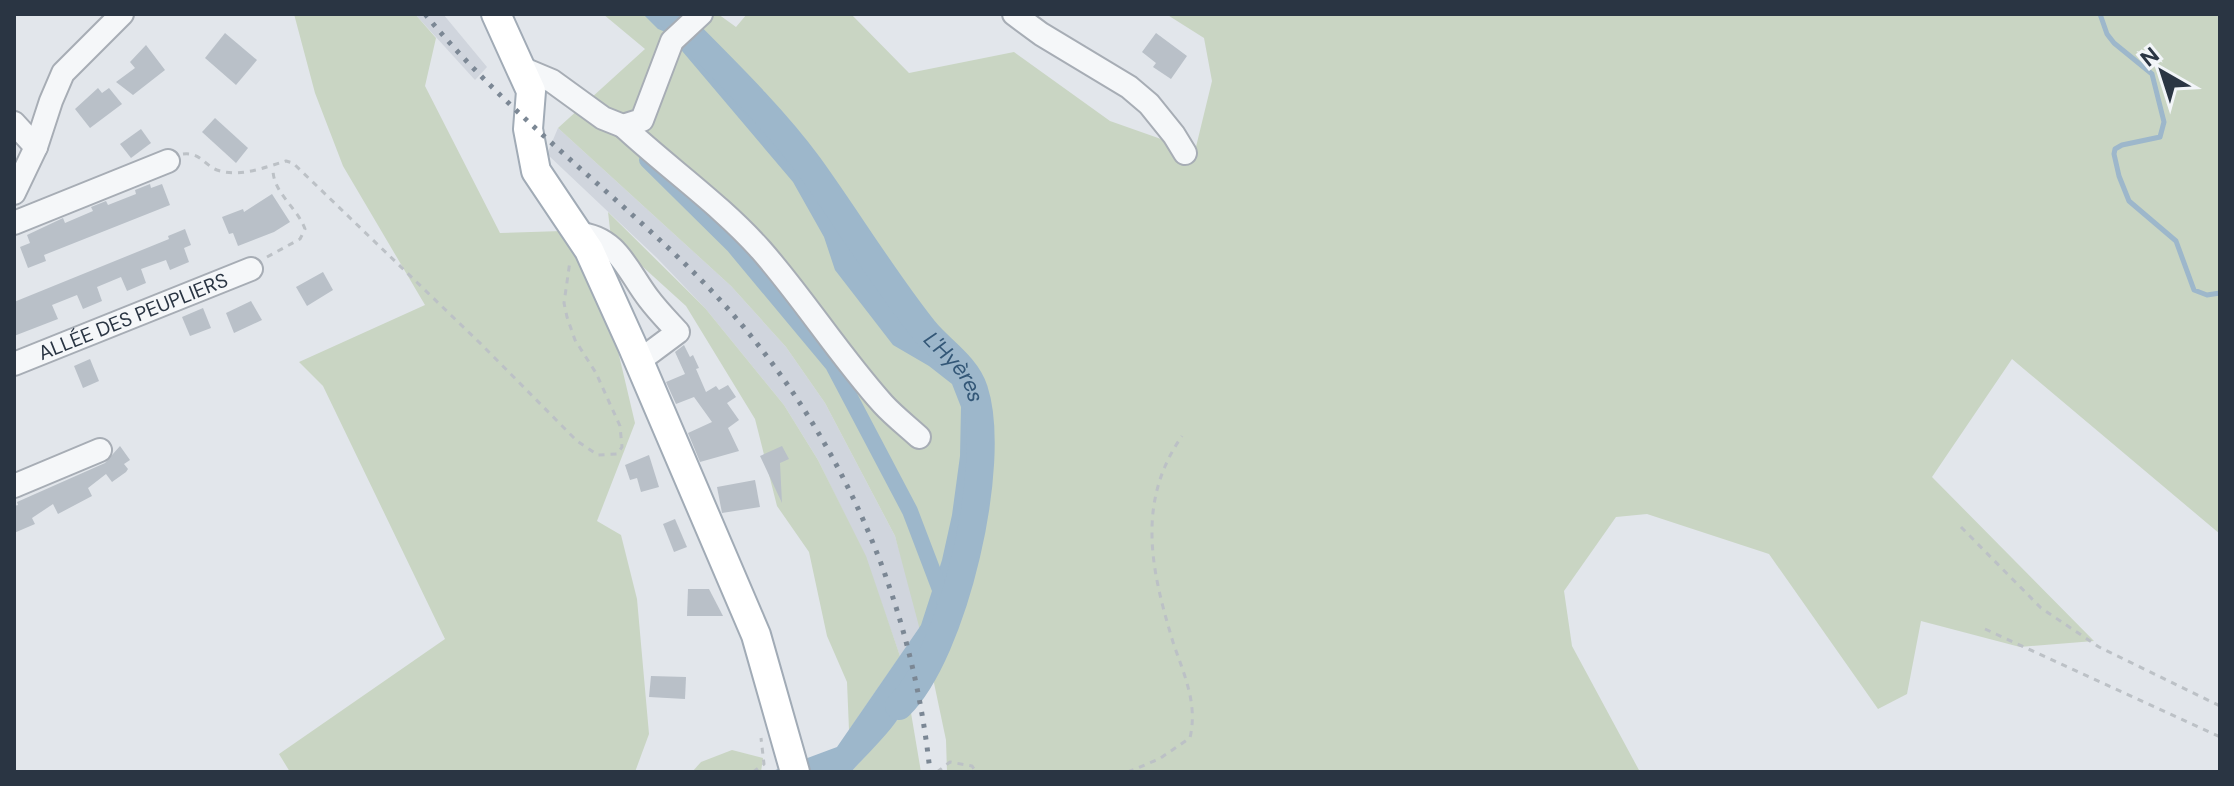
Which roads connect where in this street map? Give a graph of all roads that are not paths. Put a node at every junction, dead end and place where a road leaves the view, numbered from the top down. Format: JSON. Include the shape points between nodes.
{"nodes":[{"id":1,"x":122,"y":14,"type":"edge"},
{"id":2,"x":496,"y":14,"type":"edge"},
{"id":3,"x":1014,"y":14,"type":"edge"},
{"id":4,"x":694,"y":20,"type":"edge"},
{"id":5,"x":516,"y":57,"type":"junction"},
{"id":6,"x":14,"y":123,"type":"edge"},
{"id":7,"x":623,"y":126,"type":"junction"},
{"id":8,"x":36,"y":147,"type":"junction"},
{"id":9,"x":1185,"y":153,"type":"dead end"},
{"id":10,"x":168,"y":161,"type":"road end"},
{"id":11,"x":14,"y":193,"type":"edge"},
{"id":12,"x":14,"y":223,"type":"edge"},
{"id":13,"x":583,"y":242,"type":"junction"},
{"id":14,"x":251,"y":269,"type":"road end"},
{"id":15,"x":639,"y":361,"type":"junction"},
{"id":16,"x":14,"y":364,"type":"edge"},
{"id":17,"x":919,"y":437,"type":"dead end"},
{"id":18,"x":100,"y":450,"type":"dead end"},
{"id":19,"x":14,"y":486,"type":"edge"},
{"id":20,"x":795,"y":772,"type":"edge"}],
"edges":[{"from":1,"to":8,"type":"street","via":[[63,73]]},
{"from":2,"to":5,"type":"main road"},
{"from":3,"to":9,"type":"street","via":[[1129,87],[1149,104]]},
{"from":4,"to":7,"type":"street","via":[[672,41],[642,120]]},
{"from":5,"to":7,"type":"street","via":[[603,118]]},
{"from":5,"to":13,"type":"main road","via":[[531,91],[528,129],[536,171]]},
{"from":6,"to":8,"type":"street"},
{"from":7,"to":17,"type":"street","via":[[759,247],[851,366]]},
{"from":8,"to":11,"type":"street"},
{"from":10,"to":12,"type":"street"},
{"from":13,"to":15,"type":"main road"},
{"from":13,"to":15,"type":"street","via":[[595,235],[620,256],[678,332]]},
{"from":14,"to":16,"type":"street","name":"ALLÉE DES PEUPLIERS"},
{"from":15,"to":20,"type":"main road","via":[[756,635]]},
{"from":18,"to":19,"type":"street"}]}
